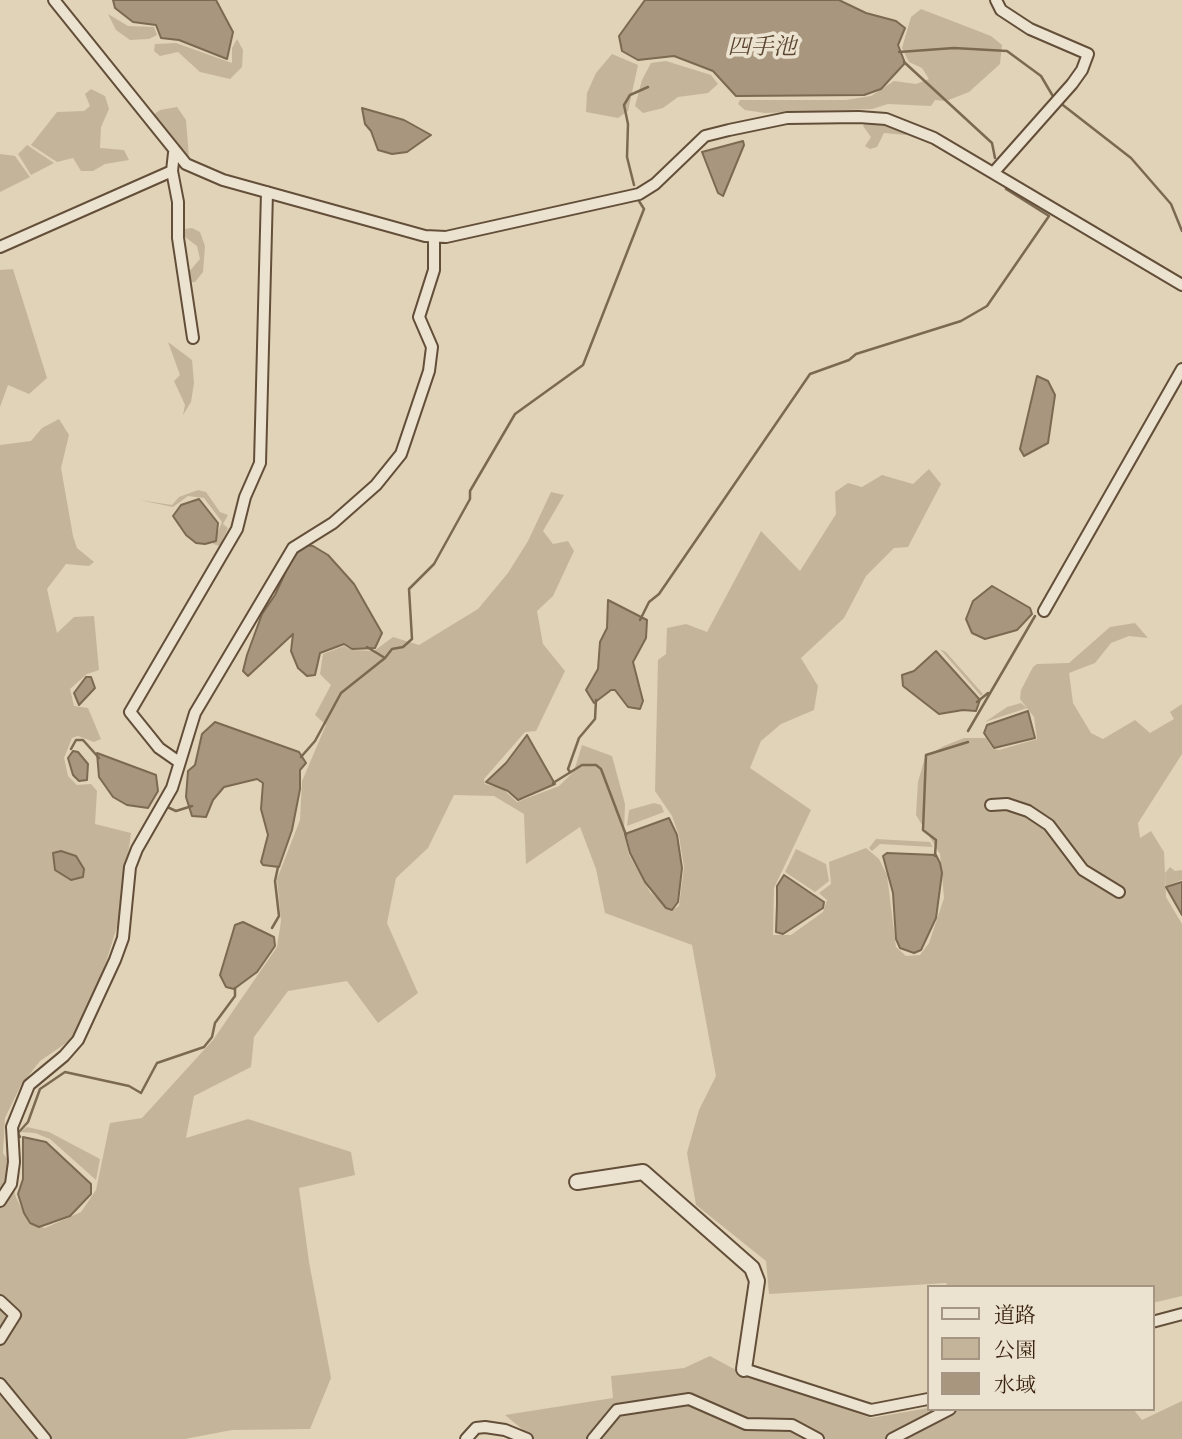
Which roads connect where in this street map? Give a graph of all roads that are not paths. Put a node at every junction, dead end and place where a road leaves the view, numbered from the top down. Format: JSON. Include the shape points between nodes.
{"nodes":[{"id":1,"x":54,"y":0,"type":"edge"},
{"id":2,"x":996,"y":0,"type":"edge"},
{"id":3,"x":174,"y":153,"type":"junction"},
{"id":4,"x":172,"y":171,"type":"junction"},
{"id":5,"x":994,"y":172,"type":"junction"},
{"id":6,"x":267,"y":192,"type":"junction"},
{"id":7,"x":434,"y":237,"type":"junction"},
{"id":8,"x":0,"y":247,"type":"edge"},
{"id":9,"x":1182,"y":285,"type":"edge"},
{"id":10,"x":193,"y":338,"type":"dead end"},
{"id":11,"x":1182,"y":369,"type":"edge"},
{"id":12,"x":1044,"y":611,"type":"dead end"},
{"id":13,"x":179,"y":762,"type":"junction"},
{"id":14,"x":991,"y":805,"type":"dead end"},
{"id":15,"x":1119,"y":892,"type":"dead end"},
{"id":16,"x":577,"y":1182,"type":"dead end"},
{"id":17,"x":0,"y":1200,"type":"edge"},
{"id":18,"x":0,"y":1301,"type":"edge"},
{"id":19,"x":1182,"y":1314,"type":"edge"},
{"id":20,"x":1154,"y":1321,"type":"edge"},
{"id":21,"x":0,"y":1339,"type":"edge"},
{"id":22,"x":744,"y":1369,"type":"joint"},
{"id":23,"x":0,"y":1384,"type":"edge"},
{"id":24,"x":926,"y":1399,"type":"edge"},
{"id":25,"x":946,"y":1411,"type":"edge"},
{"id":26,"x":45,"y":1439,"type":"edge"},
{"id":27,"x":466,"y":1439,"type":"edge"},
{"id":28,"x":527,"y":1439,"type":"edge"},
{"id":29,"x":593,"y":1439,"type":"edge"},
{"id":30,"x":818,"y":1439,"type":"edge"},
{"id":31,"x":892,"y":1439,"type":"edge"}],
"edges":[{"from":1,"to":3,"type":"street"},
{"from":2,"to":5,"type":"street","via":[[1001,10],[1030,29],[1088,54],[1082,70]]},
{"from":3,"to":4,"type":"street"},
{"from":3,"to":6,"type":"street","via":[[201,173]]},
{"from":4,"to":8,"type":"street"},
{"from":4,"to":10,"type":"street"},
{"from":5,"to":7,"type":"street","via":[[909,126],[886,119],[787,118],[705,136],[639,194]]},
{"from":5,"to":9,"type":"street"},
{"from":6,"to":7,"type":"street"},
{"from":6,"to":13,"type":"street","via":[[260,463],[237,529],[131,712],[159,748]]},
{"from":7,"to":13,"type":"street","via":[[434,270],[419,317],[432,347],[429,371],[401,454],[376,485],[333,523],[293,548],[195,713]]},
{"from":11,"to":12,"type":"street"},
{"from":13,"to":17,"type":"street","via":[[172,788],[130,867],[123,938],[78,1040],[29,1085],[12,1127],[11,1184]]},
{"from":14,"to":15,"type":"street","via":[[1015,806],[1049,825],[1083,870]]},
{"from":16,"to":22,"type":"street","via":[[643,1172],[751,1268],[757,1281]]},
{"from":18,"to":21,"type":"street","via":[[15,1315]]},
{"from":19,"to":20,"type":"street"},
{"from":22,"to":24,"type":"street","via":[[871,1410]]},
{"from":23,"to":26,"type":"street"},
{"from":25,"to":31,"type":"street"},
{"from":27,"to":28,"type":"street","via":[[476,1428],[485,1427]]},
{"from":29,"to":30,"type":"street","via":[[617,1410],[689,1399],[746,1424],[792,1425]]}]}
